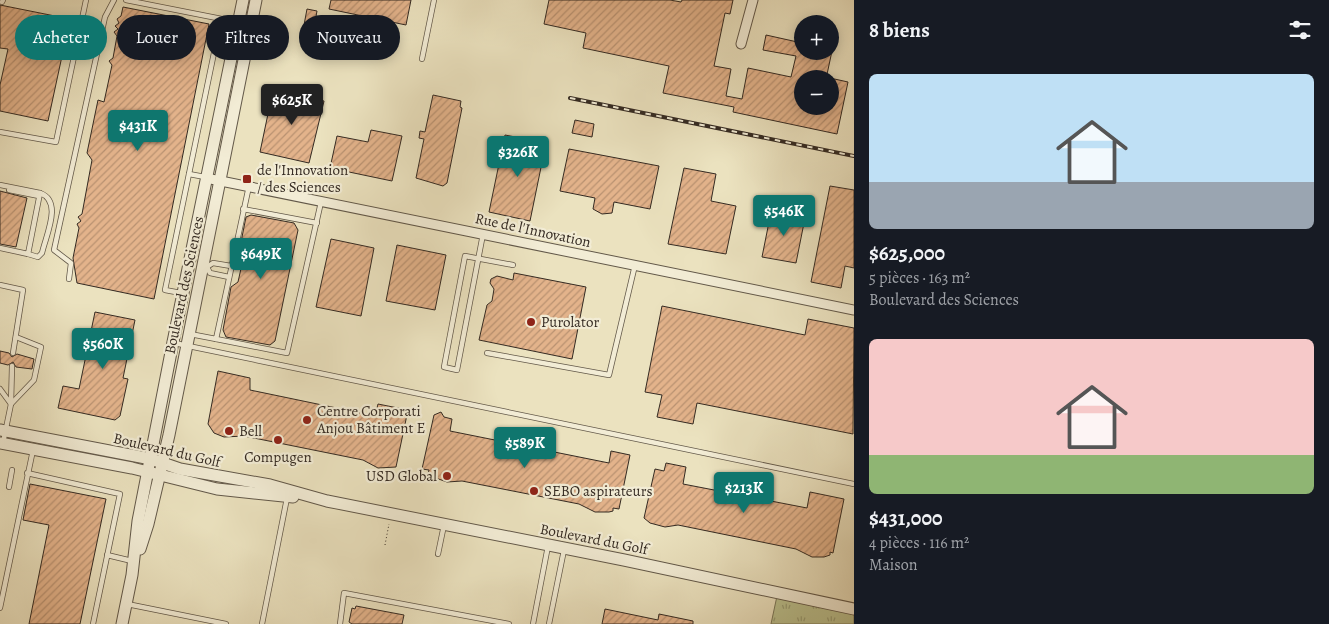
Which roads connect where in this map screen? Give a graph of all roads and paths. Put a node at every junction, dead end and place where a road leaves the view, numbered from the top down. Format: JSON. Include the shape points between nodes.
{"nodes":[{"id":1,"x":86,"y":0,"type":"edge"},
{"id":2,"x":114,"y":0,"type":"edge"},
{"id":3,"x":126,"y":0,"type":"edge"},
{"id":4,"x":243,"y":0,"type":"edge"},
{"id":5,"x":256,"y":0,"type":"edge"},
{"id":6,"x":434,"y":0,"type":"edge"},
{"id":7,"x":753,"y":0,"type":"edge"},
{"id":8,"x":240,"y":15,"type":"edge"},
{"id":9,"x":206,"y":16,"type":"edge"},
{"id":10,"x":741,"y":44,"type":"dead end"},
{"id":11,"x":422,"y":59,"type":"dead end"},
{"id":12,"x":212,"y":60,"type":"edge"},
{"id":13,"x":231,"y":60,"type":"edge"},
{"id":14,"x":0,"y":132,"type":"edge"},
{"id":15,"x":189,"y":174,"type":"junction"},
{"id":16,"x":206,"y":178,"type":"junction"},
{"id":17,"x":220,"y":180,"type":"junction"},
{"id":18,"x":0,"y":186,"type":"edge"},
{"id":19,"x":249,"y":186,"type":"junction"},
{"id":20,"x":39,"y":195,"type":"junction"},
{"id":21,"x":322,"y":201,"type":"junction"},
{"id":22,"x":243,"y":209,"type":"junction"},
{"id":23,"x":316,"y":223,"type":"junction"},
{"id":24,"x":483,"y":234,"type":"junction"},
{"id":25,"x":0,"y":248,"type":"edge"},
{"id":26,"x":28,"y":254,"type":"junction"},
{"id":27,"x":478,"y":259,"type":"junction"},
{"id":28,"x":513,"y":265,"type":"dead end"},
{"id":29,"x":635,"y":265,"type":"junction"},
{"id":30,"x":231,"y":266,"type":"junction"},
{"id":31,"x":205,"y":267,"type":"junction"},
{"id":32,"x":229,"y":277,"type":"junction"},
{"id":33,"x":69,"y":279,"type":"dead end"},
{"id":34,"x":0,"y":286,"type":"edge"},
{"id":35,"x":183,"y":293,"type":"junction"},
{"id":36,"x":854,"y":310,"type":"edge"},
{"id":37,"x":16,"y":337,"type":"junction"},
{"id":38,"x":216,"y":339,"type":"junction"},
{"id":39,"x":188,"y":340,"type":"junction"},
{"id":40,"x":173,"y":342,"type":"junction"},
{"id":41,"x":487,"y":353,"type":"dead end"},
{"id":42,"x":13,"y":354,"type":"dead end"},
{"id":43,"x":12,"y":366,"type":"dead end"},
{"id":44,"x":0,"y":389,"type":"edge"},
{"id":45,"x":11,"y":404,"type":"junction"},
{"id":46,"x":3,"y":430,"type":"edge"},
{"id":47,"x":1,"y":444,"type":"edge"},
{"id":48,"x":33,"y":450,"type":"junction"},
{"id":49,"x":150,"y":460,"type":"junction"},
{"id":50,"x":162,"y":464,"type":"junction"},
{"id":51,"x":12,"y":470,"type":"dead end"},
{"id":52,"x":27,"y":473,"type":"junction"},
{"id":53,"x":154,"y":474,"type":"junction"},
{"id":54,"x":854,"y":484,"type":"edge"},
{"id":55,"x":9,"y":487,"type":"dead end"},
{"id":56,"x":287,"y":497,"type":"junction"},
{"id":57,"x":327,"y":501,"type":"junction"},
{"id":58,"x":392,"y":514,"type":"junction"},
{"id":59,"x":444,"y":524,"type":"junction"},
{"id":60,"x":385,"y":545,"type":"dead end"},
{"id":61,"x":548,"y":545,"type":"junction"},
{"id":62,"x":564,"y":548,"type":"junction"},
{"id":63,"x":438,"y":554,"type":"dead end"},
{"id":64,"x":107,"y":555,"type":"junction"},
{"id":65,"x":134,"y":561,"type":"junction"},
{"id":66,"x":132,"y":574,"type":"junction"},
{"id":67,"x":126,"y":604,"type":"junction"},
{"id":68,"x":0,"y":608,"type":"edge"},
{"id":69,"x":854,"y":609,"type":"edge"},
{"id":70,"x":93,"y":624,"type":"edge"},
{"id":71,"x":122,"y":624,"type":"edge"},
{"id":72,"x":226,"y":624,"type":"edge"},
{"id":73,"x":262,"y":624,"type":"edge"},
{"id":74,"x":340,"y":624,"type":"edge"},
{"id":75,"x":509,"y":624,"type":"edge"},
{"id":76,"x":533,"y":624,"type":"edge"},
{"id":77,"x":549,"y":624,"type":"edge"}],
"edges":[{"from":1,"to":14,"type":"lane","via":[[56,142]]},
{"from":2,"to":33,"type":"lane","via":[[105,17],[54,250],[71,263]]},
{"from":3,"to":9,"type":"lane"},
{"from":4,"to":8,"type":"street","name":"Boulevard des Sciences"},
{"from":5,"to":17,"type":"street","name":"Boulevard des Sciences"},
{"from":6,"to":11,"type":"lane"},
{"from":7,"to":10,"type":"street"},
{"from":12,"to":15,"type":"lane"},
{"from":13,"to":16,"type":"street","name":"Boulevard des Sciences"},
{"from":15,"to":16,"type":"lane"},
{"from":15,"to":35,"type":"lane","via":[[165,290]]},
{"from":16,"to":17,"type":"street","name":"Rue de l'Innovation"},
{"from":16,"to":35,"type":"street","name":"Boulevard des Sciences"},
{"from":17,"to":19,"type":"street","name":"Rue de l'Innovation"},
{"from":17,"to":31,"type":"street","name":"Boulevard des Sciences"},
{"from":18,"to":20,"type":"lane"},
{"from":19,"to":21,"type":"street","name":"Rue de l'Innovation"},
{"from":19,"to":22,"type":"lane"},
{"from":20,"to":26,"type":"lane"},
{"from":20,"to":26,"type":"lane","via":[[48,196],[51,200],[51,215],[42,254]]},
{"from":21,"to":23,"type":"lane"},
{"from":21,"to":24,"type":"street","name":"Rue de l'Innovation"},
{"from":22,"to":23,"type":"lane"},
{"from":22,"to":30,"type":"lane"},
{"from":23,"to":38,"type":"lane","via":[[287,353]]},
{"from":24,"to":27,"type":"lane"},
{"from":24,"to":29,"type":"street","name":"Rue de l'Innovation"},
{"from":25,"to":26,"type":"lane"},
{"from":27,"to":27,"type":"lane","via":[[457,370],[444,367],[465,256]]},
{"from":27,"to":28,"type":"lane"},
{"from":29,"to":36,"type":"street","name":"Rue de l'Innovation"},
{"from":29,"to":41,"type":"lane","via":[[609,375]]},
{"from":30,"to":31,"type":"lane","via":[[212,263]]},
{"from":30,"to":32,"type":"lane"},
{"from":31,"to":32,"type":"lane","via":[[210,273]]},
{"from":31,"to":39,"type":"street","name":"Boulevard des Sciences"},
{"from":32,"to":38,"type":"lane"},
{"from":34,"to":37,"type":"lane","via":[[24,290]]},
{"from":35,"to":40,"type":"street","name":"Boulevard des Sciences"},
{"from":37,"to":42,"type":"lane"},
{"from":37,"to":45,"type":"lane","via":[[41,347],[34,380]]},
{"from":38,"to":39,"type":"lane"},
{"from":39,"to":40,"type":"lane"},
{"from":39,"to":50,"type":"street","name":"Boulevard des Sciences"},
{"from":39,"to":54,"type":"lane"},
{"from":40,"to":49,"type":"street","name":"Boulevard des Sciences"},
{"from":43,"to":45,"type":"lane"},
{"from":44,"to":45,"type":"lane"},
{"from":45,"to":46,"type":"lane"},
{"from":46,"to":47,"type":"lane"},
{"from":46,"to":49,"type":"street","name":"Boulevard du Golf"},
{"from":47,"to":48,"type":"street","name":"Boulevard du Golf"},
{"from":48,"to":52,"type":"lane"},
{"from":48,"to":53,"type":"street","name":"Boulevard du Golf"},
{"from":49,"to":50,"type":"street","name":"Boulevard du Golf"},
{"from":49,"to":53,"type":"street","name":"Boulevard des Sciences"},
{"from":50,"to":53,"type":"street","name":"Boulevard des Sciences"},
{"from":50,"to":57,"type":"street","name":"Boulevard du Golf","via":[[270,485]]},
{"from":51,"to":55,"type":"lane"},
{"from":52,"to":64,"type":"lane","via":[[120,494]]},
{"from":52,"to":68,"type":"lane"},
{"from":53,"to":56,"type":"street","name":"Boulevard du Golf","via":[[217,489]]},
{"from":53,"to":65,"type":"street","name":"Boulevard des Sciences","via":[[138,521]]},
{"from":53,"to":66,"type":"street","name":"Boulevard des Sciences","via":[[148,524]]},
{"from":56,"to":57,"type":"street","name":"Boulevard du Golf"},
{"from":56,"to":73,"type":"lane"},
{"from":57,"to":58,"type":"street","name":"Boulevard du Golf"},
{"from":58,"to":59,"type":"street","name":"Boulevard du Golf"},
{"from":58,"to":60,"type":"path"},
{"from":59,"to":61,"type":"street","name":"Boulevard du Golf"},
{"from":59,"to":63,"type":"lane"},
{"from":61,"to":62,"type":"street","name":"Boulevard du Golf"},
{"from":61,"to":76,"type":"lane"},
{"from":62,"to":69,"type":"street","name":"Boulevard du Golf"},
{"from":62,"to":77,"type":"lane"},
{"from":64,"to":65,"type":"lane"},
{"from":64,"to":70,"type":"lane"},
{"from":65,"to":66,"type":"street","name":"Boulevard des Sciences"},
{"from":66,"to":67,"type":"street","name":"Boulevard des Sciences"},
{"from":67,"to":71,"type":"street","name":"Boulevard des Sciences"},
{"from":67,"to":72,"type":"lane"},
{"from":74,"to":75,"type":"lane","via":[[344,594]]}]}
